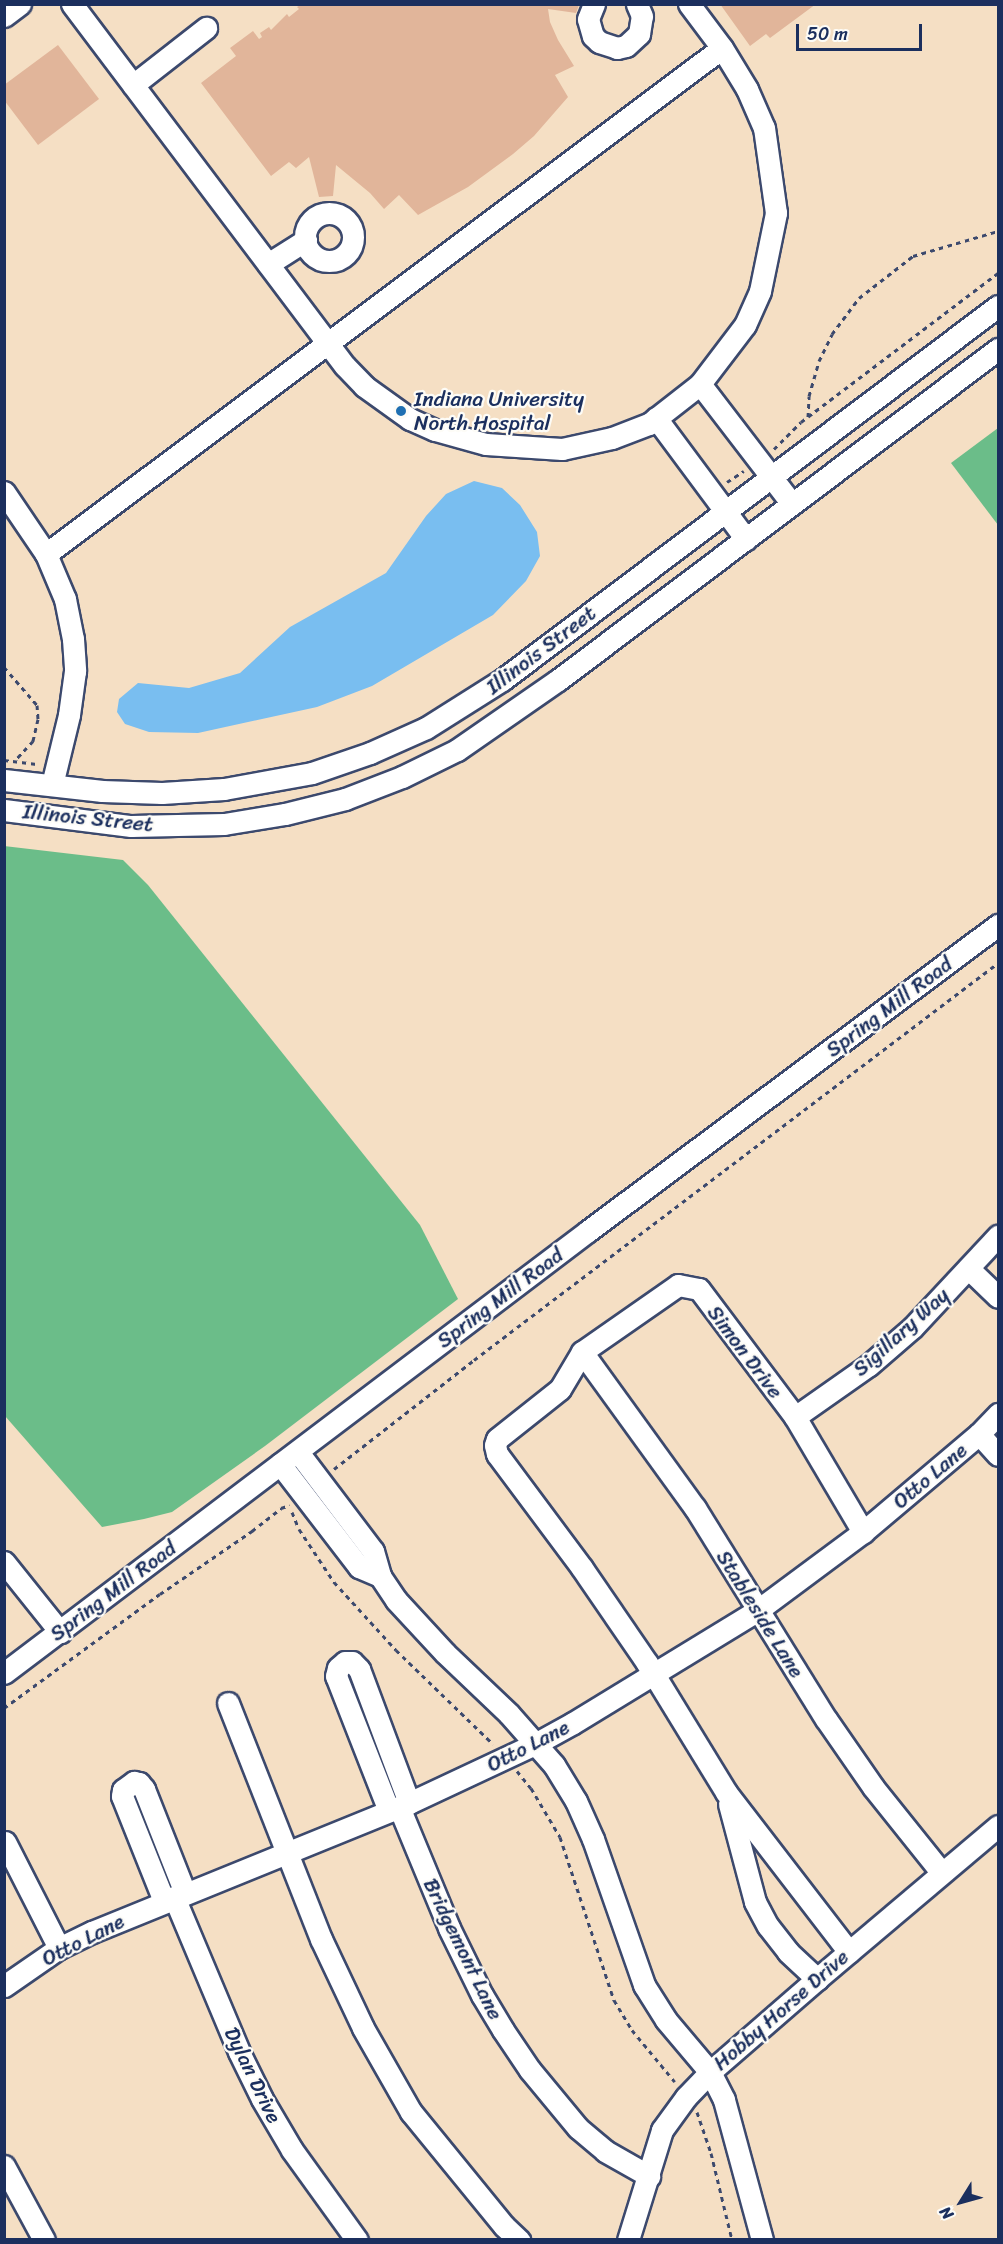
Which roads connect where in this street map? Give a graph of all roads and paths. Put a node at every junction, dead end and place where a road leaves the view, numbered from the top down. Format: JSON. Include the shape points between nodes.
{"nodes":[{"id":1,"x":20,"y":4,"type":"edge"},
{"id":2,"x":72,"y":4,"type":"edge"},
{"id":3,"x":594,"y":4,"type":"edge"},
{"id":4,"x":637,"y":4,"type":"edge"},
{"id":5,"x":689,"y":4,"type":"edge"},
{"id":6,"x":4,"y":16,"type":"edge"},
{"id":7,"x":206,"y":28,"type":"dead end"},
{"id":8,"x":722,"y":48,"type":"junction"},
{"id":9,"x":133,"y":85,"type":"junction"},
{"id":10,"x":999,"y":231,"type":"edge"},
{"id":11,"x":306,"y":240,"type":"dead end"},
{"id":12,"x":268,"y":264,"type":"junction"},
{"id":13,"x":999,"y":273,"type":"edge"},
{"id":14,"x":999,"y":306,"type":"edge"},
{"id":15,"x":328,"y":344,"type":"junction"},
{"id":16,"x":999,"y":349,"type":"edge"},
{"id":17,"x":699,"y":384,"type":"junction"},
{"id":18,"x":808,"y":417,"type":"junction"},
{"id":19,"x":656,"y":418,"type":"junction"},
{"id":20,"x":765,"y":469,"type":"junction"},
{"id":21,"x":4,"y":492,"type":"edge"},
{"id":22,"x":719,"y":503,"type":"junction"},
{"id":23,"x":792,"y":504,"type":"junction"},
{"id":24,"x":746,"y":539,"type":"junction"},
{"id":25,"x":46,"y":554,"type":"junction"},
{"id":26,"x":4,"y":667,"type":"edge"},
{"id":27,"x":4,"y":760,"type":"edge"},
{"id":28,"x":16,"y":760,"type":"junction"},
{"id":29,"x":55,"y":777,"type":"junction"},
{"id":30,"x":4,"y":780,"type":"edge"},
{"id":31,"x":4,"y":810,"type":"edge"},
{"id":32,"x":999,"y":925,"type":"edge"},
{"id":33,"x":999,"y":963,"type":"edge"},
{"id":34,"x":999,"y":1236,"type":"edge"},
{"id":35,"x":969,"y":1269,"type":"junction"},
{"id":36,"x":999,"y":1297,"type":"edge"},
{"id":37,"x":582,"y":1352,"type":"junction"},
{"id":38,"x":999,"y":1414,"type":"edge"},
{"id":39,"x":795,"y":1417,"type":"junction"},
{"id":40,"x":979,"y":1434,"type":"junction"},
{"id":41,"x":298,"y":1452,"type":"junction"},
{"id":42,"x":999,"y":1455,"type":"edge"},
{"id":43,"x":280,"y":1464,"type":"junction"},
{"id":44,"x":322,"y":1485,"type":"junction"},
{"id":45,"x":297,"y":1501,"type":"junction"},
{"id":46,"x":863,"y":1532,"type":"junction"},
{"id":47,"x":4,"y":1562,"type":"edge"},
{"id":48,"x":380,"y":1576,"type":"junction"},
{"id":49,"x":758,"y":1610,"type":"junction"},
{"id":50,"x":60,"y":1632,"type":"junction"},
{"id":51,"x":4,"y":1673,"type":"edge"},
{"id":52,"x":654,"y":1674,"type":"junction"},
{"id":53,"x":228,"y":1702,"type":"dead end"},
{"id":54,"x":346,"y":1702,"type":"junction"},
{"id":55,"x":373,"y":1705,"type":"junction"},
{"id":56,"x":4,"y":1708,"type":"edge"},
{"id":57,"x":535,"y":1744,"type":"junction"},
{"id":58,"x":369,"y":1758,"type":"junction"},
{"id":59,"x":505,"y":1758,"type":"junction"},
{"id":60,"x":395,"y":1765,"type":"junction"},
{"id":61,"x":726,"y":1792,"type":"junction"},
{"id":62,"x":399,"y":1807,"type":"junction"},
{"id":63,"x":999,"y":1826,"type":"edge"},
{"id":64,"x":139,"y":1838,"type":"junction"},
{"id":65,"x":5,"y":1842,"type":"edge"},
{"id":66,"x":166,"y":1845,"type":"junction"},
{"id":67,"x":287,"y":1852,"type":"junction"},
{"id":68,"x":942,"y":1873,"type":"junction"},
{"id":69,"x":174,"y":1897,"type":"junction"},
{"id":70,"x":59,"y":1948,"type":"junction"},
{"id":71,"x":849,"y":1952,"type":"junction"},
{"id":72,"x":817,"y":1978,"type":"junction"},
{"id":73,"x":4,"y":1986,"type":"edge"},
{"id":74,"x":710,"y":2072,"type":"junction"},
{"id":75,"x":686,"y":2097,"type":"junction"},
{"id":76,"x":4,"y":2166,"type":"edge"},
{"id":77,"x":649,"y":2176,"type":"junction"},
{"id":78,"x":44,"y":2240,"type":"edge"},
{"id":79,"x":357,"y":2240,"type":"edge"},
{"id":80,"x":519,"y":2240,"type":"edge"},
{"id":81,"x":628,"y":2240,"type":"edge"},
{"id":82,"x":732,"y":2240,"type":"edge"},
{"id":83,"x":762,"y":2240,"type":"edge"}],
"edges":[{"from":1,"to":6,"type":"street"},
{"from":2,"to":9,"type":"street"},
{"from":3,"to":4,"type":"street","via":[[588,19],[593,36],[617,48],[626,46],[639,34],[642,16]]},
{"from":5,"to":8,"type":"street"},
{"from":7,"to":9,"type":"street"},
{"from":8,"to":15,"type":"street"},
{"from":8,"to":17,"type":"street","via":[[747,89],[764,128],[776,213],[753,308],[745,325]]},
{"from":9,"to":12,"type":"street"},
{"from":10,"to":18,"type":"path","via":[[913,256],[859,297],[832,334],[819,362],[809,396]]},
{"from":11,"to":12,"type":"street"},
{"from":12,"to":15,"type":"street"},
{"from":13,"to":18,"type":"path"},
{"from":14,"to":20,"type":"street","name":"Illinois Street"},
{"from":15,"to":19,"type":"street","via":[[364,386],[410,419],[486,444],[562,449],[612,438]]},
{"from":15,"to":25,"type":"street"},
{"from":16,"to":23,"type":"street","name":"Illinois Street"},
{"from":17,"to":19,"type":"street"},
{"from":17,"to":20,"type":"street"},
{"from":18,"to":20,"type":"path"},
{"from":19,"to":22,"type":"street"},
{"from":20,"to":22,"type":"street","name":"Illinois Street"},
{"from":20,"to":22,"type":"path","via":[[726,483]]},
{"from":20,"to":23,"type":"street"},
{"from":21,"to":25,"type":"street"},
{"from":22,"to":24,"type":"street"},
{"from":22,"to":29,"type":"street","name":"Illinois Street","via":[[477,697],[426,728],[370,753],[312,773],[224,789],[132,793]]},
{"from":23,"to":24,"type":"street","name":"Illinois Street"},
{"from":24,"to":31,"type":"street","name":"Illinois Street","via":[[558,680],[457,750],[345,799],[285,814],[193,826],[131,826]]},
{"from":25,"to":29,"type":"street","via":[[65,599],[75,670]]},
{"from":26,"to":28,"type":"path","via":[[37,705],[33,741]]},
{"from":27,"to":28,"type":"path"},
{"from":28,"to":29,"type":"path"},
{"from":29,"to":30,"type":"street","name":"Illinois Street"},
{"from":32,"to":41,"type":"street","name":"Spring Mill Road"},
{"from":33,"to":44,"type":"path","via":[[474,1360],[335,1468]]},
{"from":34,"to":35,"type":"street","name":"Sigillary Way"},
{"from":35,"to":36,"type":"street"},
{"from":35,"to":39,"type":"street","name":"Sigillary Way","via":[[913,1327],[869,1365]]},
{"from":37,"to":39,"type":"street","name":"Simon Drive","via":[[678,1285],[699,1290]]},
{"from":37,"to":49,"type":"street","name":"Stableside Lane","via":[[695,1508]]},
{"from":37,"to":52,"type":"street","via":[[560,1389],[497,1439],[497,1454]]},
{"from":38,"to":40,"type":"street","name":"Otto Lane"},
{"from":39,"to":46,"type":"street","name":"Simon Drive"},
{"from":40,"to":42,"type":"street"},
{"from":40,"to":46,"type":"street","name":"Otto Lane"},
{"from":41,"to":43,"type":"street","name":"Spring Mill Road"},
{"from":41,"to":44,"type":"street"},
{"from":43,"to":45,"type":"street"},
{"from":43,"to":50,"type":"street","name":"Spring Mill Road"},
{"from":44,"to":48,"type":"street","via":[[373,1551]]},
{"from":45,"to":48,"type":"street","via":[[359,1567]]},
{"from":45,"to":56,"type":"path","via":[[281,1508]]},
{"from":45,"to":59,"type":"path","via":[[299,1529],[334,1582]]},
{"from":46,"to":49,"type":"street","name":"Otto Lane"},
{"from":47,"to":50,"type":"street"},
{"from":48,"to":57,"type":"street","via":[[396,1600]]},
{"from":49,"to":52,"type":"street","name":"Otto Lane"},
{"from":49,"to":68,"type":"street","name":"Stableside Lane","via":[[866,1777]]},
{"from":50,"to":51,"type":"street","name":"Spring Mill Road"},
{"from":52,"to":57,"type":"street","name":"Otto Lane"},
{"from":52,"to":61,"type":"street"},
{"from":53,"to":67,"type":"street"},
{"from":54,"to":55,"type":"street"},
{"from":54,"to":55,"type":"street","name":"Bridgemont Lane","via":[[336,1676],[338,1668],[352,1662],[359,1669]]},
{"from":54,"to":58,"type":"street","name":"Bridgemont Lane"},
{"from":55,"to":60,"type":"street","name":"Bridgemont Lane"},
{"from":57,"to":59,"type":"street","name":"Otto Lane"},
{"from":57,"to":74,"type":"street","via":[[554,1765],[581,1810],[644,1985],[666,2020]]},
{"from":58,"to":60,"type":"street"},
{"from":58,"to":62,"type":"street","name":"Bridgemont Lane"},
{"from":59,"to":62,"type":"street","name":"Otto Lane"},
{"from":59,"to":75,"type":"path","via":[[531,1788],[560,1837],[614,2000],[632,2030]]},
{"from":60,"to":62,"type":"street","name":"Bridgemont Lane"},
{"from":61,"to":71,"type":"street"},
{"from":61,"to":72,"type":"street","via":[[755,1902],[788,1952]]},
{"from":62,"to":67,"type":"street","name":"Otto Lane"},
{"from":62,"to":77,"type":"street","name":"Bridgemont Lane","via":[[449,1928],[503,2030],[530,2070],[578,2128],[605,2151]]},
{"from":63,"to":68,"type":"street","name":"Hobby Horse Drive"},
{"from":64,"to":66,"type":"street"},
{"from":64,"to":66,"type":"street","name":"Dylan Drive","via":[[122,1796],[123,1790],[134,1782],[144,1789]]},
{"from":64,"to":69,"type":"street","name":"Dylan Drive"},
{"from":65,"to":70,"type":"street"},
{"from":66,"to":69,"type":"street","name":"Dylan Drive"},
{"from":67,"to":69,"type":"street","name":"Otto Lane"},
{"from":67,"to":80,"type":"street","via":[[321,1939],[363,2028],[411,2112],[483,2202]]},
{"from":68,"to":71,"type":"street","name":"Hobby Horse Drive"},
{"from":69,"to":70,"type":"street","name":"Otto Lane"},
{"from":69,"to":79,"type":"street","name":"Dylan Drive","via":[[262,2099],[292,2150]]},
{"from":70,"to":73,"type":"street","name":"Otto Lane"},
{"from":71,"to":72,"type":"street","name":"Hobby Horse Drive"},
{"from":72,"to":74,"type":"street","name":"Hobby Horse Drive"},
{"from":74,"to":75,"type":"street","name":"Hobby Horse Drive"},
{"from":74,"to":83,"type":"street","via":[[724,2100]]},
{"from":75,"to":77,"type":"street","name":"Hobby Horse Drive","via":[[662,2130]]},
{"from":75,"to":82,"type":"path","via":[[699,2116]]},
{"from":76,"to":78,"type":"street"},
{"from":77,"to":81,"type":"street","name":"Hobby Horse Drive"}]}
